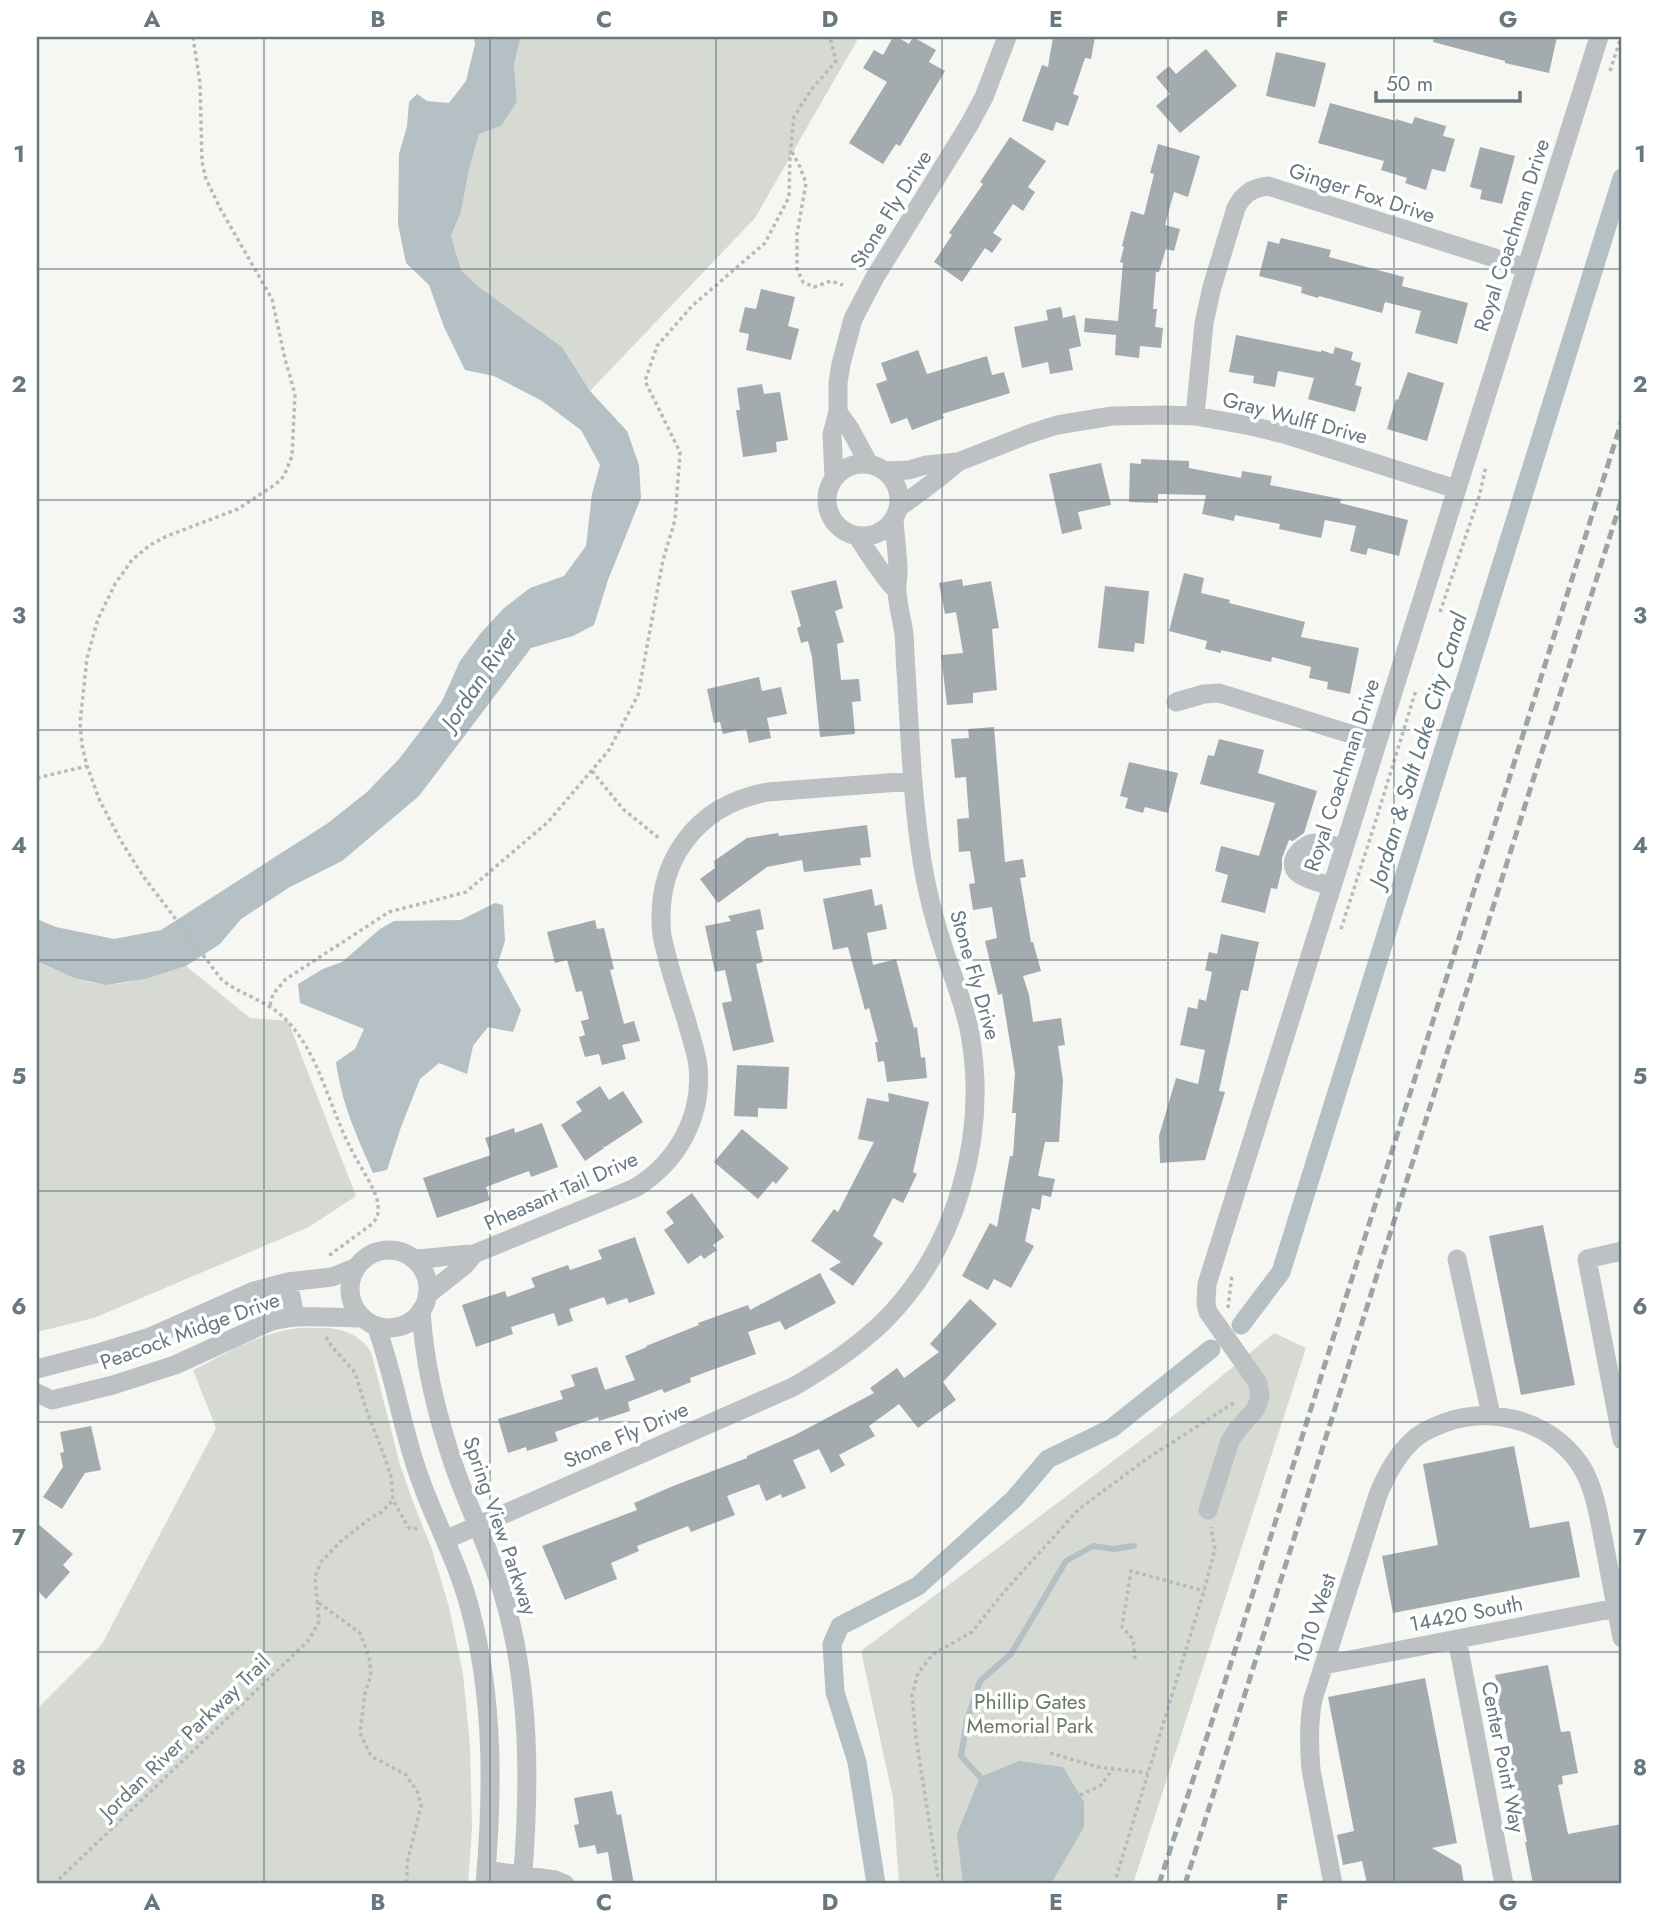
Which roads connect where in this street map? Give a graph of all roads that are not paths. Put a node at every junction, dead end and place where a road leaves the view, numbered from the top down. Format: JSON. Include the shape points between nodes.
{"nodes":[{"id":1,"x":1007,"y":37,"type":"edge"},
{"id":2,"x":1599,"y":37,"type":"edge"},
{"id":3,"x":1526,"y":268,"type":"junction"},
{"id":4,"x":838,"y":412,"type":"junction"},
{"id":5,"x":1195,"y":416,"type":"junction"},
{"id":6,"x":958,"y":462,"type":"junction"},
{"id":7,"x":876,"y":467,"type":"junction"},
{"id":8,"x":834,"y":477,"type":"junction"},
{"id":9,"x":1456,"y":489,"type":"junction"},
{"id":10,"x":896,"y":513,"type":"junction"},
{"id":11,"x":857,"y":536,"type":"junction"},
{"id":12,"x":896,"y":590,"type":"junction"},
{"id":13,"x":1176,"y":702,"type":"dead end"},
{"id":14,"x":1376,"y":742,"type":"junction"},
{"id":15,"x":913,"y":781,"type":"junction"},
{"id":16,"x":1343,"y":848,"type":"junction"},
{"id":17,"x":1331,"y":886,"type":"junction"},
{"id":18,"x":1622,"y":1251,"type":"edge"},
{"id":19,"x":474,"y":1254,"type":"junction"},
{"id":20,"x":413,"y":1259,"type":"junction"},
{"id":21,"x":1457,"y":1259,"type":"dead end"},
{"id":22,"x":357,"y":1266,"type":"junction"},
{"id":23,"x":288,"y":1282,"type":"junction"},
{"id":24,"x":424,"y":1302,"type":"junction"},
{"id":25,"x":295,"y":1317,"type":"junction"},
{"id":26,"x":369,"y":1322,"type":"junction"},
{"id":27,"x":37,"y":1369,"type":"edge"},
{"id":28,"x":37,"y":1393,"type":"edge"},
{"id":29,"x":1491,"y":1415,"type":"junction"},
{"id":30,"x":1622,"y":1440,"type":"edge"},
{"id":31,"x":1208,"y":1510,"type":"road end"},
{"id":32,"x":478,"y":1525,"type":"junction"},
{"id":33,"x":445,"y":1539,"type":"junction"},
{"id":34,"x":1616,"y":1608,"type":"junction"},
{"id":35,"x":1622,"y":1638,"type":"edge"},
{"id":36,"x":1457,"y":1639,"type":"junction"},
{"id":37,"x":1324,"y":1665,"type":"junction"},
{"id":38,"x":485,"y":1877,"type":"edge"},
{"id":39,"x":522,"y":1880,"type":"edge"},
{"id":40,"x":565,"y":1884,"type":"edge"},
{"id":41,"x":1333,"y":1884,"type":"edge"},
{"id":42,"x":1504,"y":1884,"type":"edge"}],
"edges":[{"from":1,"to":4,"type":"street","name":"Stone Fly Drive","via":[[969,125],[853,319],[838,383]]},
{"from":2,"to":3,"type":"street","name":"Royal Coachman Drive"},
{"from":3,"to":5,"type":"street","name":"Ginger Fox Drive","via":[[1268,186],[1254,189],[1236,208],[1212,287]]},
{"from":3,"to":9,"type":"street","name":"Royal Coachman Drive"},
{"from":4,"to":7,"type":"street"},
{"from":4,"to":8,"type":"street","name":"Stone Fly Drive","via":[[832,434]]},
{"from":5,"to":6,"type":"street","name":"Gray Wulff Drive","via":[[1139,414],[1057,425]]},
{"from":5,"to":9,"type":"street","name":"Gray Wulff Drive","via":[[1284,434]]},
{"from":6,"to":7,"type":"street","name":"Gray Wulff Drive","via":[[909,470]]},
{"from":6,"to":10,"type":"street","name":"Gray Wulff Drive"},
{"from":7,"to":8,"type":"street","via":[[850,466]]},
{"from":7,"to":10,"type":"street","via":[[895,483]]},
{"from":8,"to":11,"type":"street","via":[[827,508],[837,527]]},
{"from":9,"to":14,"type":"street","name":"Royal Coachman Drive"},
{"from":10,"to":11,"type":"street","via":[[878,534]]},
{"from":10,"to":12,"type":"street","name":"Stone Fly Drive"},
{"from":11,"to":12,"type":"street","name":"Stone Fly Drive"},
{"from":12,"to":15,"type":"street","name":"Stone Fly Drive","via":[[904,634]]},
{"from":13,"to":14,"type":"street","via":[[1219,693]]},
{"from":14,"to":16,"type":"street","name":"Royal Coachman Drive"},
{"from":15,"to":19,"type":"street","name":"Pheasant Tail Drive","via":[[750,795],[717,811],[690,835],[664,882],[660,919],[698,1065],[695,1111],[680,1144],[671,1159],[635,1188]]},
{"from":15,"to":32,"type":"street","name":"Stone Fly Drive","via":[[925,875],[970,1033],[975,1085],[967,1168],[950,1221],[933,1253],[886,1319],[818,1373]]},
{"from":16,"to":17,"type":"street","name":"Royal Coachman Drive"},
{"from":16,"to":17,"type":"street","via":[[1311,843],[1293,860],[1299,874]]},
{"from":17,"to":31,"type":"street","name":"Royal Coachman Drive","via":[[1207,1284],[1208,1312],[1260,1390],[1255,1410],[1230,1441]]},
{"from":18,"to":30,"type":"street","via":[[1587,1259]]},
{"from":19,"to":20,"type":"street","name":"Pheasant Tail Drive"},
{"from":19,"to":24,"type":"street","name":"Pheasant Tail Drive"},
{"from":20,"to":22,"type":"street","via":[[383,1250]]},
{"from":20,"to":24,"type":"street","via":[[425,1275]]},
{"from":21,"to":29,"type":"street"},
{"from":22,"to":23,"type":"street","name":"Peacock Midge Drive","via":[[332,1277]]},
{"from":22,"to":26,"type":"street","via":[[351,1299]]},
{"from":23,"to":25,"type":"street"},
{"from":23,"to":27,"type":"street","name":"Peacock Midge Drive","via":[[239,1296],[122,1346]]},
{"from":24,"to":26,"type":"street","via":[[413,1320],[401,1326],[388,1328]]},
{"from":24,"to":32,"type":"street","name":"Spring View Parkway","via":[[426,1359],[439,1413],[453,1464]]},
{"from":25,"to":26,"type":"street","name":"Peacock Midge Drive"},
{"from":25,"to":28,"type":"street","name":"Peacock Midge Drive","via":[[270,1322],[175,1364],[113,1385],[52,1400]]},
{"from":26,"to":33,"type":"street","via":[[391,1370],[415,1465]]},
{"from":29,"to":34,"type":"street","name":"1010 West","via":[[1543,1431],[1565,1447],[1583,1469],[1594,1494]]},
{"from":29,"to":37,"type":"street","name":"1010 West","via":[[1438,1425],[1411,1441],[1392,1466],[1378,1495]]},
{"from":32,"to":33,"type":"street","name":"Stone Fly Drive"},
{"from":32,"to":39,"type":"street","name":"Spring View Parkway","via":[[504,1596],[521,1687],[527,1781]]},
{"from":33,"to":38,"type":"street","via":[[470,1608],[482,1670],[490,1754]]},
{"from":34,"to":35,"type":"street","name":"1010 West"},
{"from":34,"to":36,"type":"street","name":"14420 South"},
{"from":36,"to":37,"type":"street","name":"14420 South"},
{"from":36,"to":42,"type":"street","name":"Center Point Way"},
{"from":37,"to":41,"type":"street","name":"1010 West","via":[[1310,1714],[1309,1751]]},
{"from":38,"to":39,"type":"street"},
{"from":39,"to":40,"type":"street"}]}
